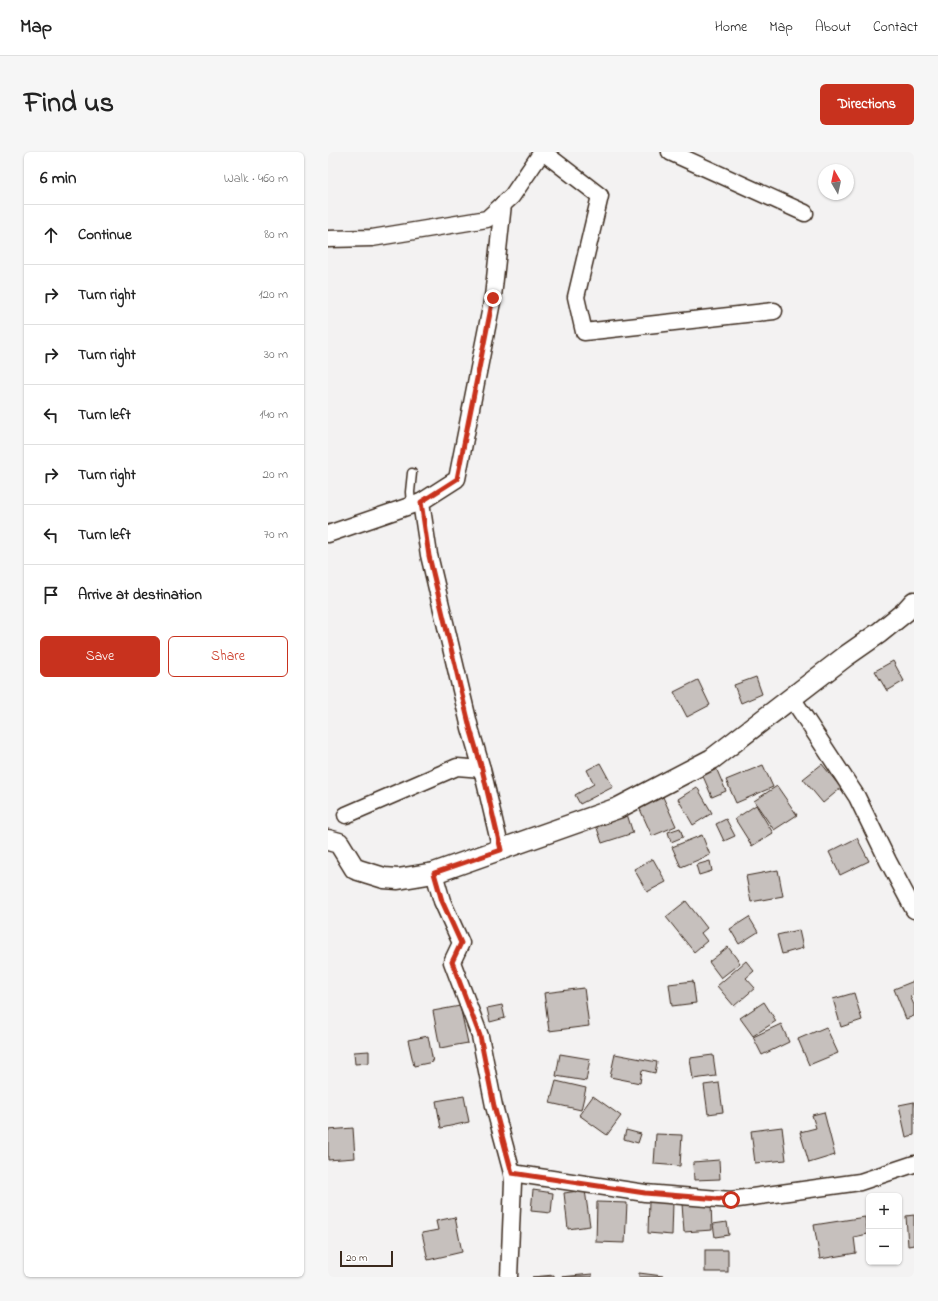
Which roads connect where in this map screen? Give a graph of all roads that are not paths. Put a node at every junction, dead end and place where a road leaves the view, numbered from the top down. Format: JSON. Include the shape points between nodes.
{"nodes":[{"id":1,"x":542,"y":152,"type":"edge"},
{"id":2,"x":670,"y":152,"type":"edge"},
{"id":3,"x":503,"y":204,"type":"junction"},
{"id":4,"x":805,"y":213,"type":"dead end"},
{"id":5,"x":328,"y":239,"type":"edge"},
{"id":6,"x":774,"y":311,"type":"dead end"},
{"id":7,"x":412,"y":473,"type":"dead end"},
{"id":8,"x":416,"y":504,"type":"junction"},
{"id":9,"x":328,"y":534,"type":"edge"},
{"id":10,"x":911,"y":609,"type":"edge"},
{"id":11,"x":792,"y":698,"type":"junction"},
{"id":12,"x":482,"y":769,"type":"junction"},
{"id":13,"x":346,"y":816,"type":"dead end"},
{"id":14,"x":328,"y":840,"type":"edge"},
{"id":15,"x":501,"y":850,"type":"junction"},
{"id":16,"x":434,"y":873,"type":"junction"},
{"id":17,"x":914,"y":910,"type":"edge"},
{"id":18,"x":914,"y":1164,"type":"edge"},
{"id":19,"x":512,"y":1173,"type":"junction"},
{"id":20,"x":509,"y":1277,"type":"edge"}],
"edges":[{"from":1,"to":3,"type":"street","via":[[512,196]]},
{"from":1,"to":6,"type":"street","via":[[600,196],[576,297],[584,332]]},
{"from":2,"to":4,"type":"street"},
{"from":3,"to":5,"type":"street","via":[[488,219],[372,238]]},
{"from":3,"to":8,"type":"street","via":[[493,298],[457,479]]},
{"from":7,"to":8,"type":"lane","via":[[410,492]]},
{"from":8,"to":9,"type":"street"},
{"from":8,"to":12,"type":"street"},
{"from":10,"to":11,"type":"street"},
{"from":11,"to":15,"type":"street","via":[[706,763],[618,808]]},
{"from":11,"to":17,"type":"street","via":[[857,797]]},
{"from":12,"to":13,"type":"street","via":[[457,767]]},
{"from":12,"to":15,"type":"street"},
{"from":14,"to":16,"type":"street","via":[[339,843],[355,869],[384,878],[398,879]]},
{"from":15,"to":16,"type":"street"},
{"from":16,"to":19,"type":"street","via":[[442,901],[461,943],[452,962],[480,1036],[494,1106]]},
{"from":18,"to":19,"type":"street","via":[[860,1182],[731,1200],[645,1193]]},
{"from":19,"to":20,"type":"street"}]}
